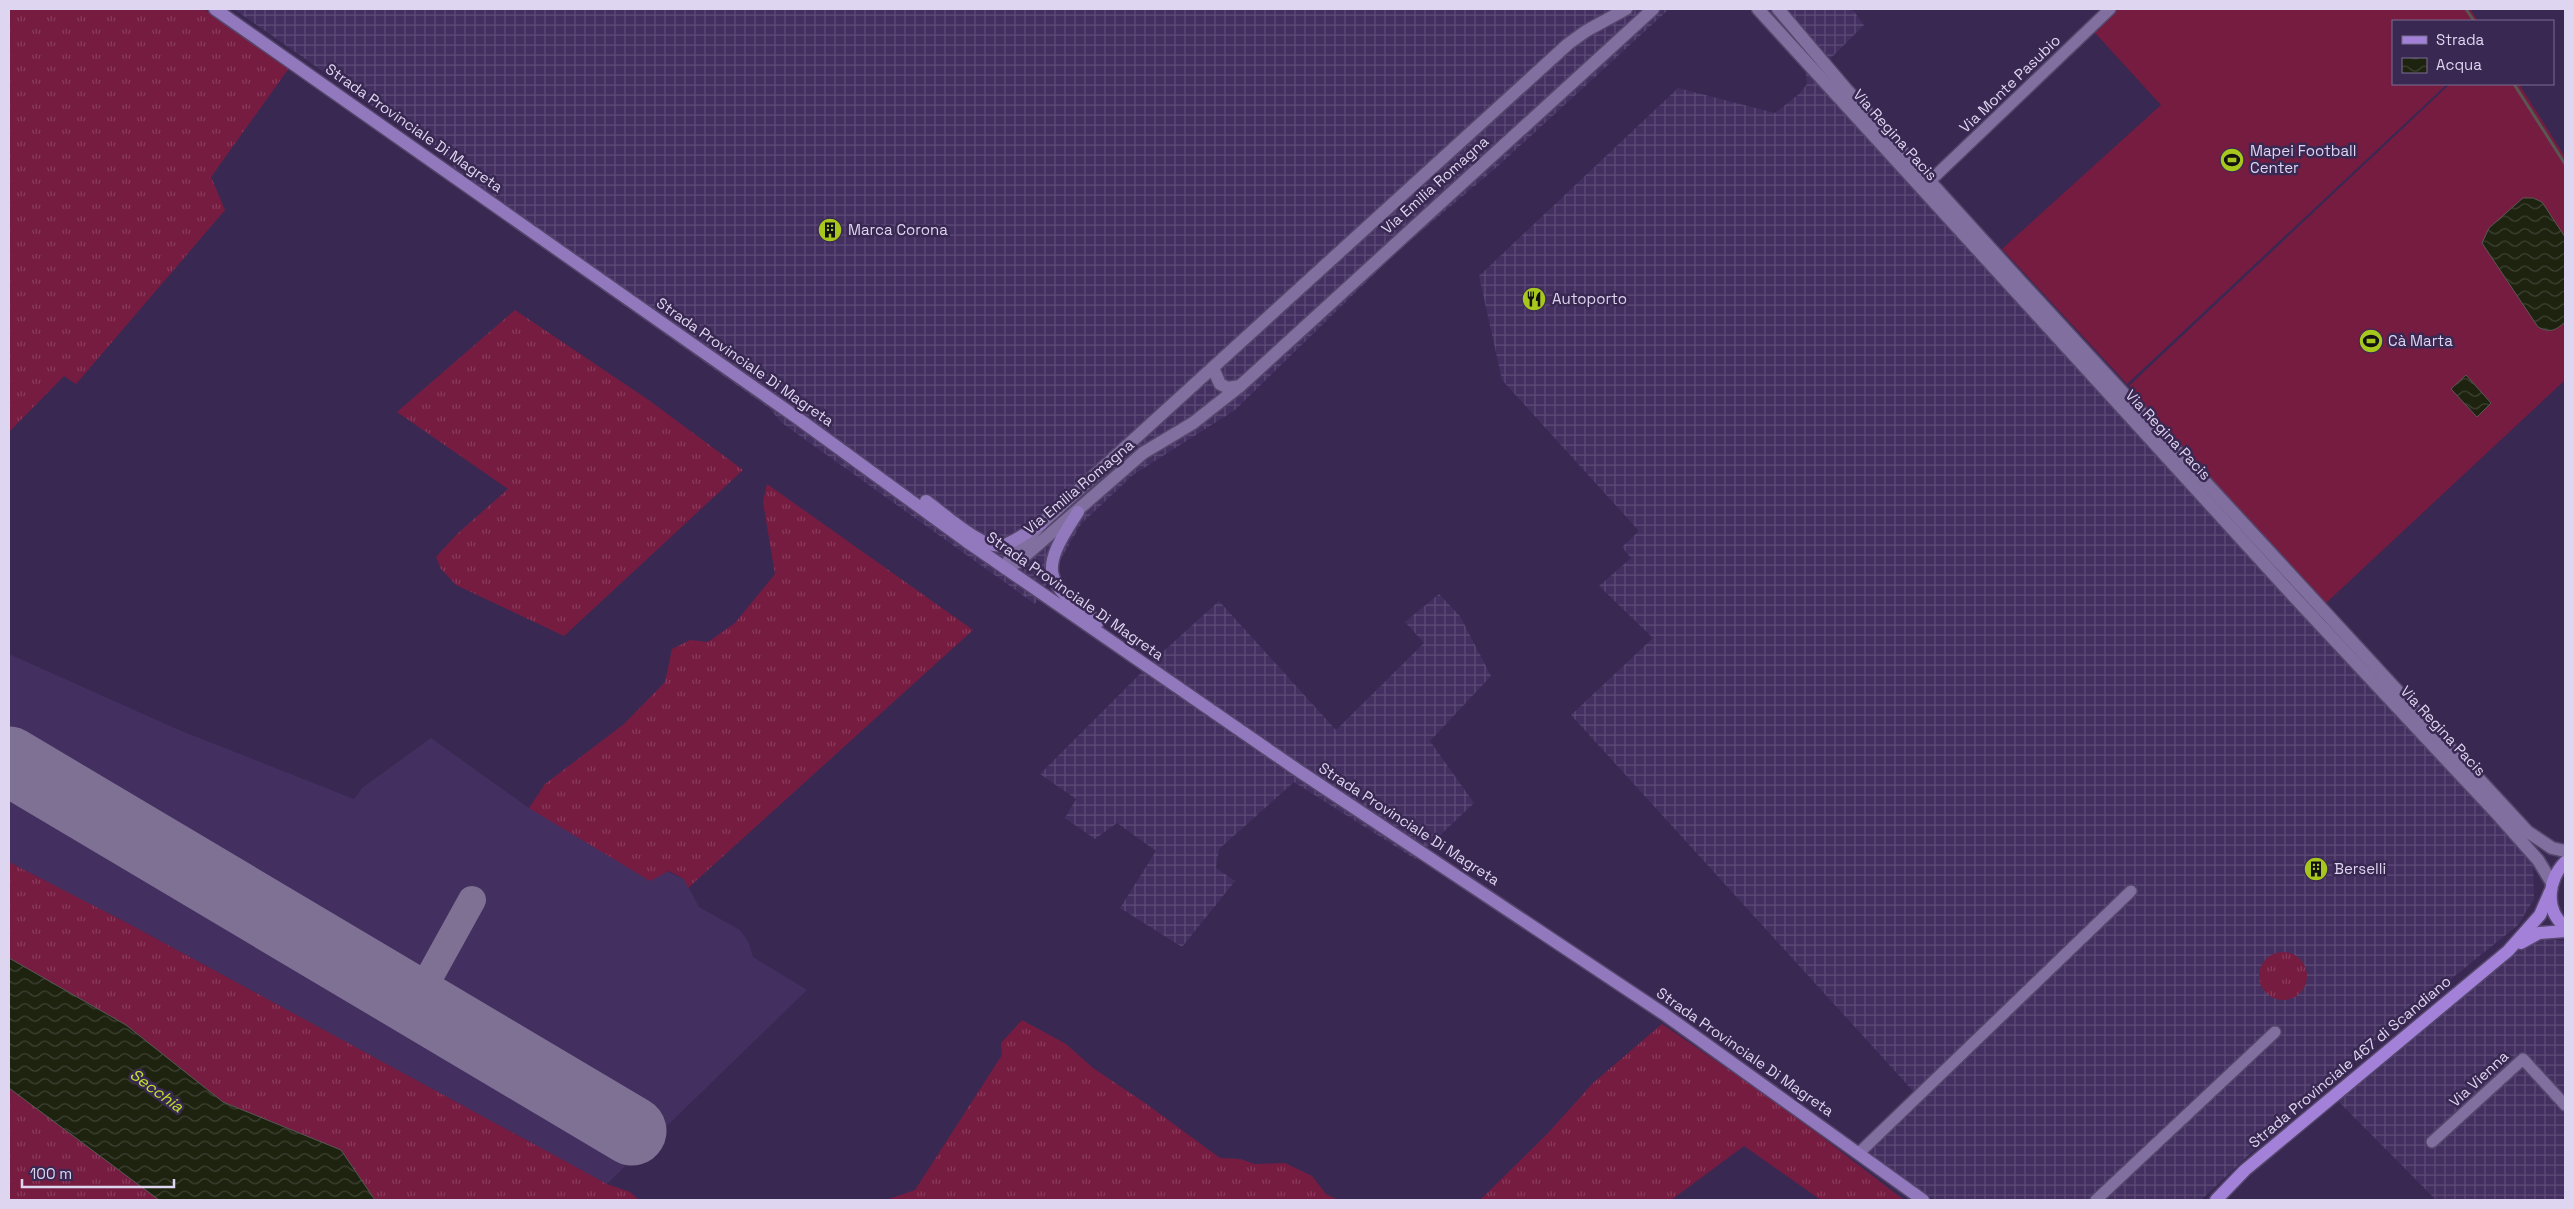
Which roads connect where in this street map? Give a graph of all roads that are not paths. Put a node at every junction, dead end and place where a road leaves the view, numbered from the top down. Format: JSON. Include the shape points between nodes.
{"nodes":[{"id":1,"x":216,"y":9,"type":"edge"},
{"id":2,"x":1626,"y":9,"type":"edge"},
{"id":3,"x":1653,"y":9,"type":"edge"},
{"id":4,"x":1758,"y":9,"type":"edge"},
{"id":5,"x":1778,"y":9,"type":"edge"},
{"id":6,"x":2110,"y":9,"type":"edge"},
{"id":7,"x":1931,"y":180,"type":"junction"},
{"id":8,"x":1213,"y":368,"type":"junction"},
{"id":9,"x":1240,"y":386,"type":"junction"},
{"id":10,"x":908,"y":499,"type":"junction"},
{"id":11,"x":1078,"y":512,"type":"junction"},
{"id":12,"x":1041,"y":524,"type":"junction"},
{"id":13,"x":1005,"y":568,"type":"junction"},
{"id":14,"x":1127,"y":652,"type":"junction"},
{"id":15,"x":2565,"y":851,"type":"edge"},
{"id":16,"x":2565,"y":862,"type":"edge"},
{"id":17,"x":2551,"y":888,"type":"junction"},
{"id":18,"x":2132,"y":891,"type":"dead end"},
{"id":19,"x":2565,"y":927,"type":"edge"},
{"id":20,"x":2565,"y":931,"type":"edge"},
{"id":21,"x":2508,"y":951,"type":"junction"},
{"id":22,"x":2275,"y":1032,"type":"dead end"},
{"id":23,"x":2565,"y":1105,"type":"edge"},
{"id":24,"x":2432,"y":1142,"type":"dead end"},
{"id":25,"x":1859,"y":1153,"type":"junction"},
{"id":26,"x":1923,"y":1200,"type":"edge"},
{"id":27,"x":2096,"y":1200,"type":"edge"},
{"id":28,"x":2216,"y":1200,"type":"edge"}],
"edges":[{"from":1,"to":10,"type":"main road","name":"Strada Provinciale Di Magreta"},
{"from":2,"to":8,"type":"street","name":"Via Emilia Romagna","via":[[1568,44]]},
{"from":3,"to":9,"type":"street","name":"Via Emilia Romagna"},
{"from":4,"to":17,"type":"street","name":"Via Regina Pacis","via":[[2298,601],[2498,815],[2538,860]]},
{"from":5,"to":7,"type":"street","name":"Via Regina Pacis","via":[[1846,89]]},
{"from":6,"to":7,"type":"street","name":"Via Monte Pasubio"},
{"from":7,"to":15,"type":"street","name":"Via Regina Pacis","via":[[2288,574],[2528,832],[2552,848]]},
{"from":8,"to":9,"type":"street","via":[[1220,384],[1228,388]]},
{"from":8,"to":12,"type":"street","name":"Via Emilia Romagna"},
{"from":9,"to":11,"type":"street","name":"Via Emilia Romagna","via":[[1193,423],[1143,453]]},
{"from":10,"to":12,"type":"main road","via":[[915,496],[923,499],[993,546],[1004,545]]},
{"from":10,"to":13,"type":"main road","name":"Strada Provinciale Di Magreta"},
{"from":11,"to":13,"type":"street","name":"Via Emilia Romagna","via":[[1018,562]]},
{"from":11,"to":14,"type":"main road","via":[[1058,541],[1051,574],[1067,600],[1114,634]]},
{"from":12,"to":13,"type":"street","name":"Via Emilia Romagna"},
{"from":13,"to":14,"type":"main road","name":"Strada Provinciale Di Magreta"},
{"from":14,"to":25,"type":"main road","name":"Strada Provinciale Di Magreta","via":[[1664,1014]]},
{"from":16,"to":17,"type":"main road","name":"Strada Provinciale 467 di Scandiano"},
{"from":17,"to":19,"type":"main road","via":[[2556,915]]},
{"from":17,"to":21,"type":"main road","name":"Strada Provinciale 467 di Scandiano","via":[[2540,915]]},
{"from":18,"to":25,"type":"street"},
{"from":20,"to":21,"type":"main road","name":"Strada Provinciale 467 di Scandiano","via":[[2540,933]]},
{"from":21,"to":28,"type":"main road","name":"Strada Provinciale 467 di Scandiano","via":[[2245,1170]]},
{"from":22,"to":27,"type":"street"},
{"from":23,"to":24,"type":"street","name":"Via Vienna","via":[[2523,1058]]},
{"from":25,"to":26,"type":"main road","name":"Strada Provinciale Di Magreta"}]}
